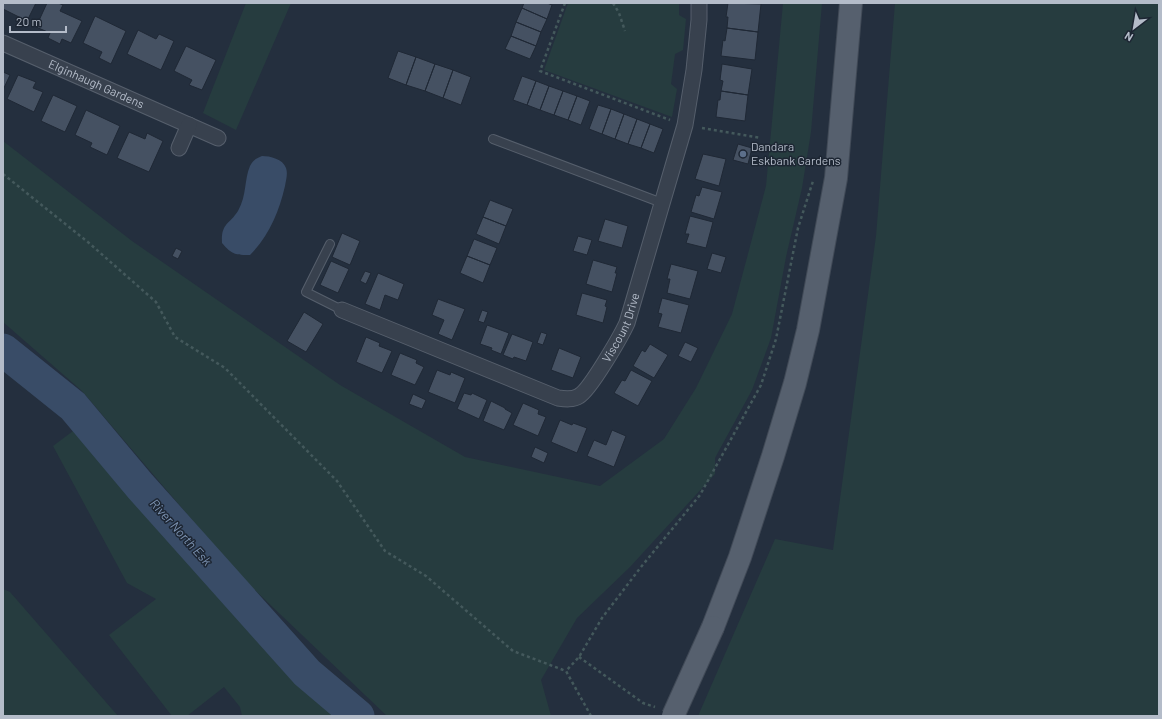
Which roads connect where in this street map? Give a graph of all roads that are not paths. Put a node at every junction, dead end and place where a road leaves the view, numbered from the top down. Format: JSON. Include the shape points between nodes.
{"nodes":[{"id":1,"x":699,"y":3,"type":"edge"},
{"id":2,"x":851,"y":3,"type":"edge"},
{"id":3,"x":3,"y":43,"type":"edge"},
{"id":4,"x":189,"y":125,"type":"junction"},
{"id":5,"x":218,"y":138,"type":"dead end"},
{"id":6,"x":493,"y":139,"type":"dead end"},
{"id":7,"x":179,"y":148,"type":"dead end"},
{"id":8,"x":662,"y":203,"type":"junction"},
{"id":9,"x":330,"y":244,"type":"dead end"},
{"id":10,"x":342,"y":310,"type":"joint"},
{"id":11,"x":666,"y":712,"type":"edge"}],
"edges":[{"from":1,"to":8,"type":"street","name":"Viscount Drive","via":[[694,70],[685,126]]},
{"from":2,"to":11,"type":"main road","bridge":true,"via":[[836,178],[808,330],[795,383],[740,557],[713,627]]},
{"from":3,"to":4,"type":"street","name":"Elginhaugh Gardens"},
{"from":4,"to":5,"type":"street","name":"Elginhaugh Gardens"},
{"from":4,"to":7,"type":"street"},
{"from":6,"to":8,"type":"lane"},
{"from":8,"to":10,"type":"street","name":"Viscount Drive","via":[[627,323],[588,388],[575,398],[558,398]]},
{"from":9,"to":10,"type":"lane","via":[[306,292]]}]}
